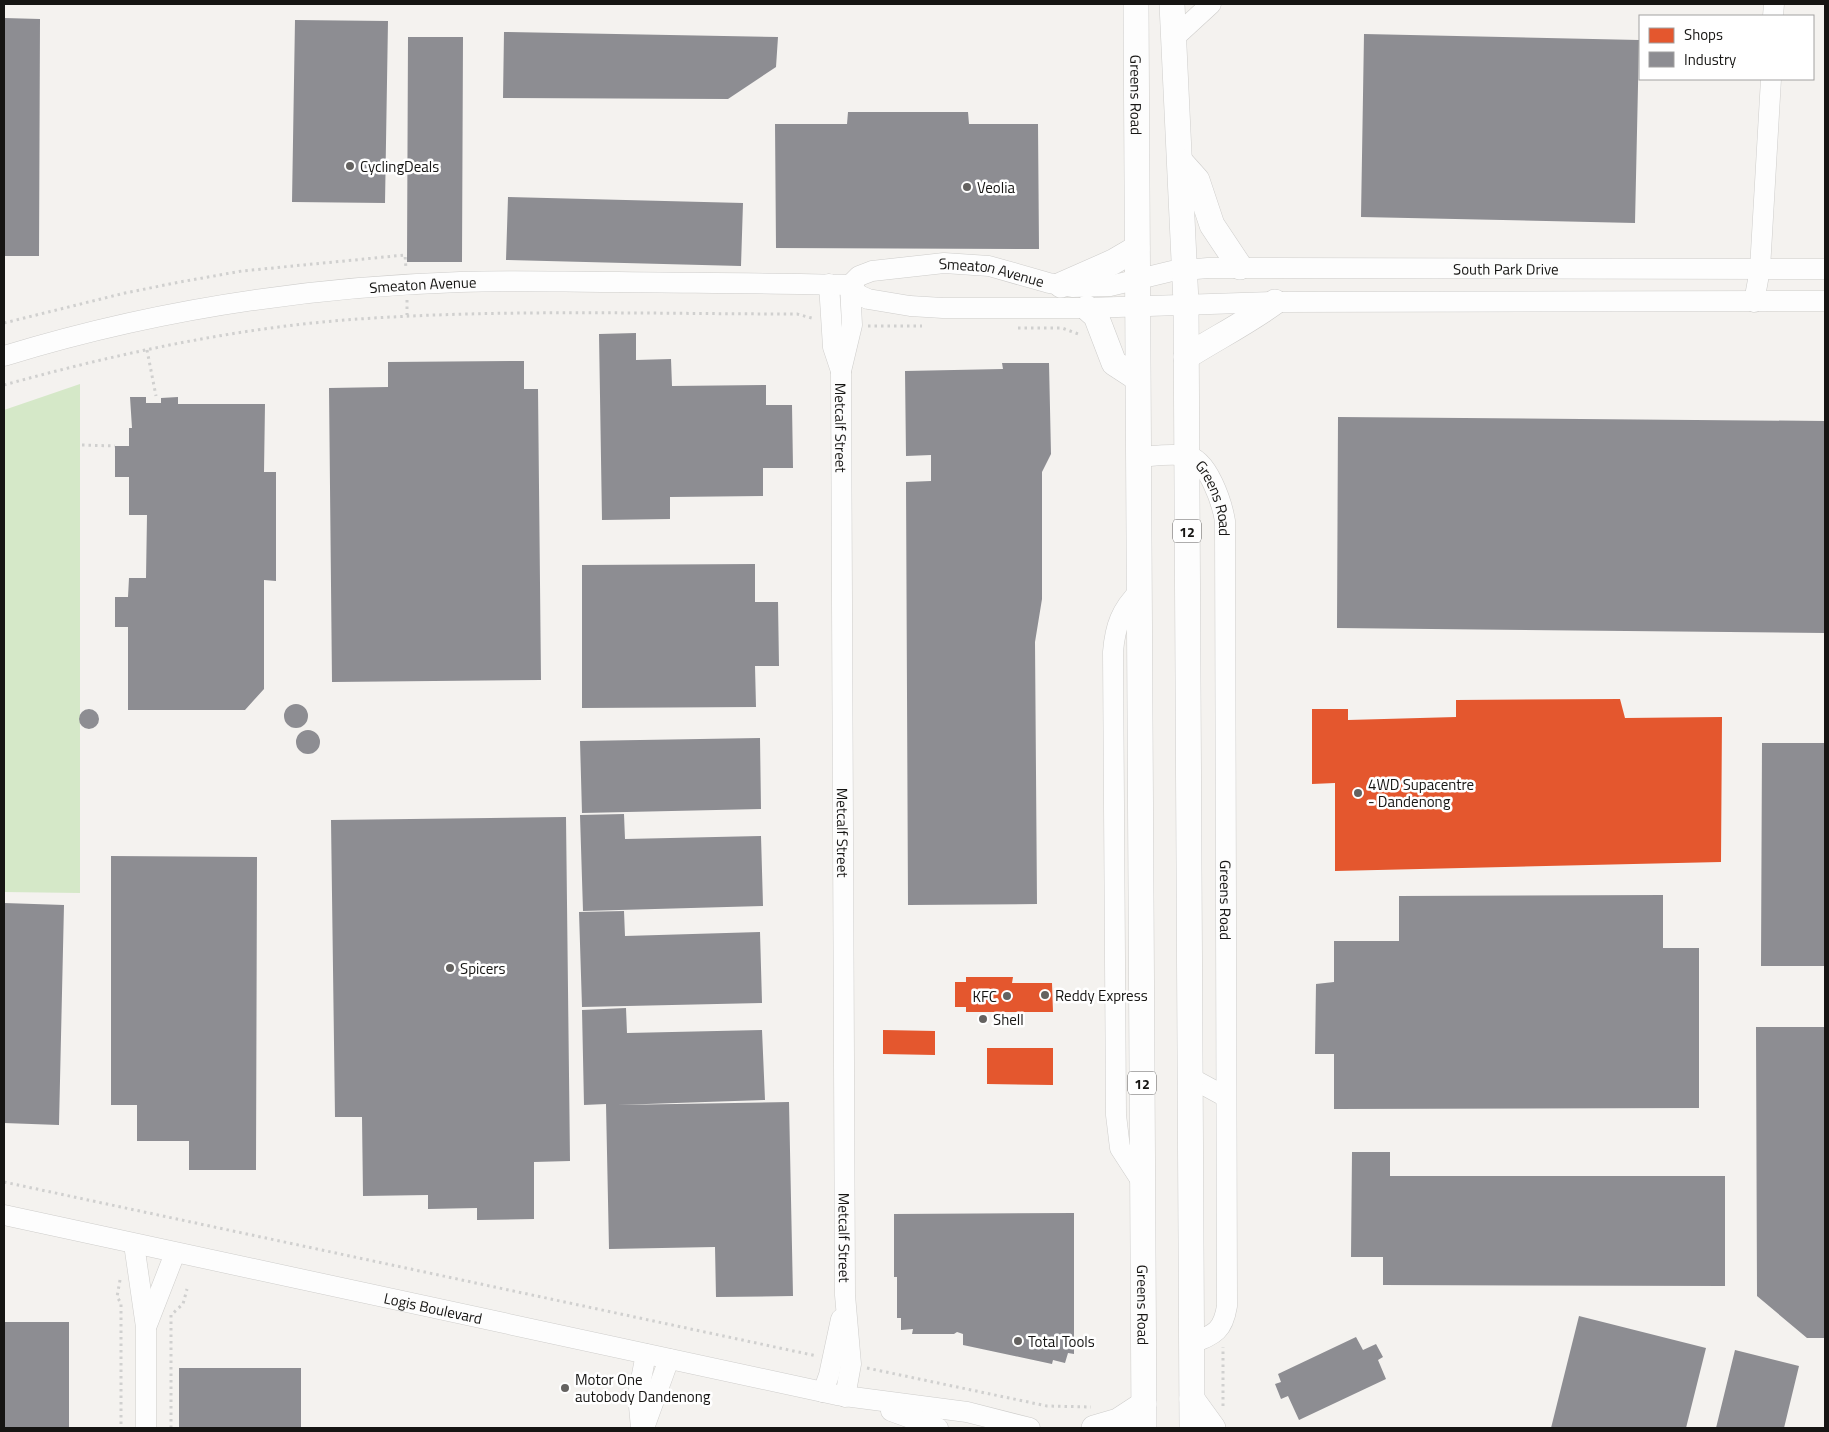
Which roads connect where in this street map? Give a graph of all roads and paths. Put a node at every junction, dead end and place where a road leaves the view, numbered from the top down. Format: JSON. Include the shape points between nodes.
{"nodes":[{"id":1,"x":1136,"y":4,"type":"edge"},
{"id":2,"x":1172,"y":4,"type":"edge"},
{"id":3,"x":1211,"y":4,"type":"edge"},
{"id":4,"x":1174,"y":38,"type":"junction"},
{"id":5,"x":1771,"y":80,"type":"edge"},
{"id":6,"x":1180,"y":161,"type":"junction"},
{"id":7,"x":1137,"y":248,"type":"junction"},
{"id":8,"x":1240,"y":267,"type":"junction"},
{"id":9,"x":1760,"y":269,"type":"junction"},
{"id":10,"x":1825,"y":269,"type":"edge"},
{"id":11,"x":1185,"y":270,"type":"junction"},
{"id":12,"x":1138,"y":280,"type":"junction"},
{"id":13,"x":829,"y":284,"type":"junction"},
{"id":14,"x":406,"y":285,"type":"junction"},
{"id":15,"x":850,"y":285,"type":"junction"},
{"id":16,"x":1061,"y":285,"type":"junction"},
{"id":17,"x":1825,"y":301,"type":"edge"},
{"id":18,"x":1275,"y":302,"type":"junction"},
{"id":19,"x":1754,"y":302,"type":"junction"},
{"id":20,"x":1186,"y":303,"type":"junction"},
{"id":21,"x":1137,"y":306,"type":"junction"},
{"id":22,"x":1086,"y":308,"type":"junction"},
{"id":23,"x":408,"y":315,"type":"junction"},
{"id":24,"x":831,"y":322,"type":"junction"},
{"id":25,"x":4,"y":323,"type":"edge"},
{"id":26,"x":852,"y":325,"type":"junction"},
{"id":27,"x":928,"y":326,"type":"dead end"},
{"id":28,"x":1015,"y":328,"type":"dead end"},
{"id":29,"x":1086,"y":337,"type":"dead end"},
{"id":30,"x":147,"y":350,"type":"junction"},
{"id":31,"x":4,"y":356,"type":"edge"},
{"id":32,"x":1186,"y":357,"type":"junction"},
{"id":33,"x":841,"y":371,"type":"junction"},
{"id":34,"x":1138,"y":378,"type":"junction"},
{"id":35,"x":4,"y":385,"type":"edge"},
{"id":36,"x":156,"y":396,"type":"dead end"},
{"id":37,"x":82,"y":445,"type":"dead end"},
{"id":38,"x":115,"y":446,"type":"dead end"},
{"id":39,"x":1186,"y":455,"type":"junction"},
{"id":40,"x":1139,"y":456,"type":"junction"},
{"id":41,"x":1191,"y":1078,"type":"junction"},
{"id":42,"x":1226,"y":1097,"type":"junction"},
{"id":43,"x":4,"y":1182,"type":"edge"},
{"id":44,"x":4,"y":1216,"type":"edge"},
{"id":45,"x":134,"y":1244,"type":"junction"},
{"id":46,"x":175,"y":1253,"type":"junction"},
{"id":47,"x":121,"y":1275,"type":"dead end"},
{"id":48,"x":187,"y":1289,"type":"dead end"},
{"id":49,"x":146,"y":1326,"type":"junction"},
{"id":50,"x":1193,"y":1342,"type":"junction"},
{"id":51,"x":646,"y":1354,"type":"junction"},
{"id":52,"x":669,"y":1359,"type":"junction"},
{"id":53,"x":842,"y":1362,"type":"junction"},
{"id":54,"x":823,"y":1392,"type":"junction"},
{"id":55,"x":853,"y":1398,"type":"junction"},
{"id":56,"x":1192,"y":1399,"type":"junction"},
{"id":57,"x":1144,"y":1416,"type":"edge"},
{"id":58,"x":1094,"y":1418,"type":"edge"},
{"id":59,"x":121,"y":1428,"type":"edge"},
{"id":60,"x":146,"y":1428,"type":"edge"},
{"id":61,"x":171,"y":1428,"type":"edge"},
{"id":62,"x":643,"y":1428,"type":"edge"},
{"id":63,"x":938,"y":1428,"type":"edge"},
{"id":64,"x":1030,"y":1428,"type":"edge"},
{"id":65,"x":1192,"y":1428,"type":"edge"},
{"id":66,"x":1213,"y":1428,"type":"edge"}],
"edges":[{"from":1,"to":7,"type":"main road","name":"Greens Road","number":"12"},
{"from":2,"to":4,"type":"main road","name":"Greens Road","number":"12"},
{"from":3,"to":4,"type":"street"},
{"from":4,"to":6,"type":"main road","name":"Greens Road","number":"12"},
{"from":5,"to":9,"type":"street"},
{"from":6,"to":8,"type":"main road","via":[[1197,180],[1212,225]]},
{"from":6,"to":11,"type":"main road","name":"Greens Road","number":"12"},
{"from":7,"to":12,"type":"main road","name":"Greens Road","number":"12"},
{"from":7,"to":16,"type":"main road"},
{"from":8,"to":9,"type":"street","name":"South Park Drive"},
{"from":8,"to":11,"type":"street","name":"South Park Drive"},
{"from":9,"to":10,"type":"street","name":"South Park Drive"},
{"from":9,"to":19,"type":"street"},
{"from":11,"to":12,"type":"street","name":"Smeaton Avenue"},
{"from":11,"to":20,"type":"main road","name":"Greens Road","number":"12"},
{"from":12,"to":16,"type":"street","name":"Smeaton Avenue","via":[[1110,286]]},
{"from":12,"to":21,"type":"main road","name":"Greens Road","number":"12"},
{"from":13,"to":14,"type":"street","name":"Smeaton Avenue","via":[[540,281]]},
{"from":13,"to":15,"type":"street","name":"Smeaton Avenue"},
{"from":13,"to":24,"type":"street","name":"Metcalf Street"},
{"from":14,"to":23,"type":"path"},
{"from":14,"to":25,"type":"path","via":[[405,255],[363,258],[242,271],[180,282]]},
{"from":14,"to":31,"type":"street","name":"Smeaton Avenue","via":[[270,298],[144,320]]},
{"from":15,"to":16,"type":"street","name":"Smeaton Avenue","via":[[859,276],[872,271],[944,263],[989,266]]},
{"from":15,"to":22,"type":"street","name":"Smeaton Avenue","via":[[868,299],[928,307]]},
{"from":15,"to":26,"type":"street","name":"Metcalf Street"},
{"from":17,"to":19,"type":"street"},
{"from":18,"to":19,"type":"street"},
{"from":18,"to":20,"type":"street"},
{"from":18,"to":32,"type":"main road"},
{"from":20,"to":21,"type":"street","name":"Smeaton Avenue"},
{"from":20,"to":32,"type":"main road","name":"Greens Road","number":"12"},
{"from":21,"to":22,"type":"street","name":"Smeaton Avenue"},
{"from":21,"to":34,"type":"main road","name":"Greens Road","number":"12"},
{"from":22,"to":34,"type":"main road","via":[[1096,316],[1114,364]]},
{"from":23,"to":24,"type":"path","via":[[797,314]]},
{"from":23,"to":30,"type":"path","via":[[298,326]]},
{"from":24,"to":33,"type":"street","name":"Metcalf Street","via":[[833,347]]},
{"from":26,"to":27,"type":"path"},
{"from":26,"to":33,"type":"street","name":"Metcalf Street"},
{"from":28,"to":29,"type":"path","via":[[1062,328]]},
{"from":30,"to":35,"type":"path"},
{"from":30,"to":36,"type":"path"},
{"from":32,"to":39,"type":"main road","name":"Greens Road","number":"12"},
{"from":33,"to":53,"type":"street","name":"Metcalf Street","via":[[845,1295]]},
{"from":34,"to":40,"type":"main road","name":"Greens Road","number":"12"},
{"from":37,"to":38,"type":"path"},
{"from":39,"to":40,"type":"street","name":"Greens Road"},
{"from":39,"to":41,"type":"main road","name":"Greens Road","number":"12"},
{"from":39,"to":42,"type":"street","name":"Greens Road","via":[[1200,463],[1222,506],[1225,521]]},
{"from":40,"to":57,"type":"main road","name":"Greens Road","number":"12"},
{"from":41,"to":42,"type":"street"},
{"from":41,"to":50,"type":"main road","name":"Greens Road","number":"12"},
{"from":42,"to":50,"type":"street","name":"Greens Road","via":[[1227,1306],[1221,1327],[1214,1335]]},
{"from":43,"to":53,"type":"path"},
{"from":44,"to":45,"type":"street","name":"Logis Boulevard"},
{"from":45,"to":46,"type":"street","name":"Logis Boulevard"},
{"from":45,"to":49,"type":"street"},
{"from":46,"to":49,"type":"street"},
{"from":46,"to":51,"type":"street","name":"Logis Boulevard"},
{"from":47,"to":59,"type":"path","via":[[117,1297],[121,1303]]},
{"from":48,"to":61,"type":"path","via":[[183,1304],[171,1314]]},
{"from":49,"to":60,"type":"street"},
{"from":50,"to":56,"type":"main road","name":"Greens Road","number":"12"},
{"from":51,"to":52,"type":"street","name":"Logis Boulevard"},
{"from":51,"to":62,"type":"street","via":[[638,1395]]},
{"from":52,"to":54,"type":"street","name":"Logis Boulevard"},
{"from":52,"to":62,"type":"street"},
{"from":53,"to":54,"type":"street","name":"Metcalf Street"},
{"from":53,"to":55,"type":"street","name":"Metcalf Street"},
{"from":53,"to":58,"type":"path"},
{"from":54,"to":55,"type":"street","name":"Logis Boulevard"},
{"from":55,"to":63,"type":"street","name":"Logis Boulevard"},
{"from":55,"to":64,"type":"street","name":"Logis Boulevard","via":[[967,1412]]},
{"from":56,"to":65,"type":"main road","name":"Greens Road","number":"12"},
{"from":56,"to":66,"type":"main road"},
{"from":57,"to":58,"type":"main road","via":[[1118,1421]]}]}
